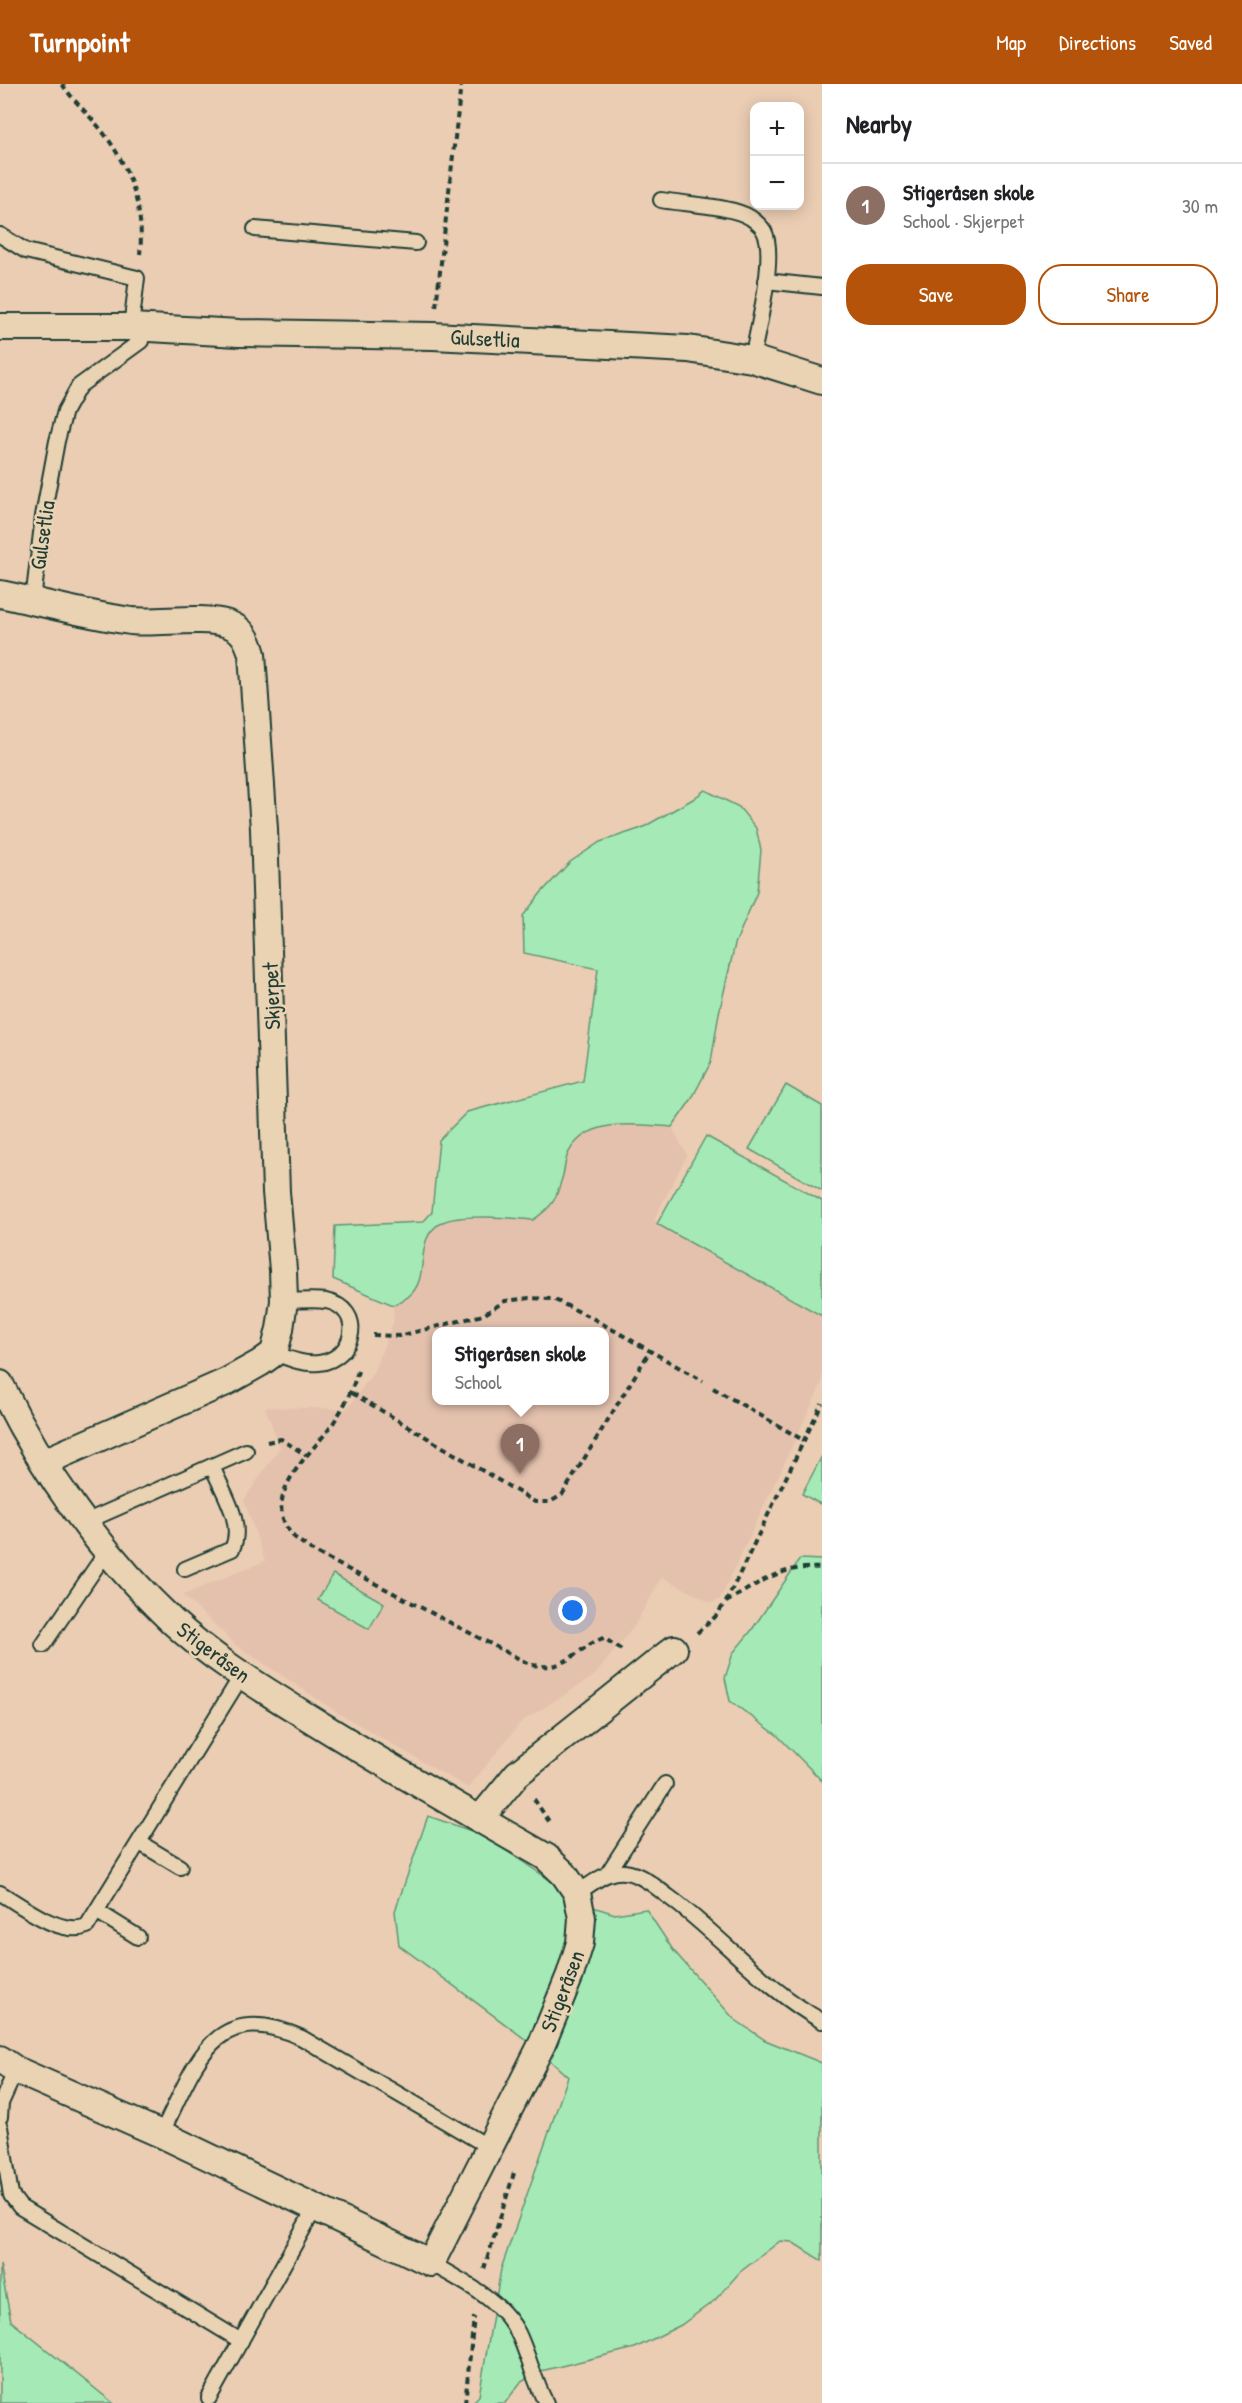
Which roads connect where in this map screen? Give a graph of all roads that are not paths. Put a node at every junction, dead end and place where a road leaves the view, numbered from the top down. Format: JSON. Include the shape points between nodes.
{"nodes":[{"id":1,"x":661,"y":200,"type":"dead end"},
{"id":2,"x":255,"y":229,"type":"dead end"},
{"id":3,"x":0,"y":235,"type":"edge"},
{"id":4,"x":416,"y":243,"type":"dead end"},
{"id":5,"x":766,"y":281,"type":"junction"},
{"id":6,"x":822,"y":287,"type":"edge"},
{"id":7,"x":0,"y":327,"type":"edge"},
{"id":8,"x":138,"y":327,"type":"junction"},
{"id":9,"x":752,"y":359,"type":"junction"},
{"id":10,"x":822,"y":381,"type":"edge"},
{"id":11,"x":0,"y":594,"type":"edge"},
{"id":12,"x":33,"y":601,"type":"junction"},
{"id":13,"x":284,"y":1301,"type":"junction"},
{"id":14,"x":274,"y":1353,"type":"junction"},
{"id":15,"x":0,"y":1384,"type":"edge"},
{"id":16,"x":246,"y":1450,"type":"road end"},
{"id":17,"x":44,"y":1462,"type":"junction"},
{"id":18,"x":212,"y":1466,"type":"junction"},
{"id":19,"x":85,"y":1522,"type":"junction"},
{"id":20,"x":107,"y":1551,"type":"junction"},
{"id":21,"x":185,"y":1569,"type":"dead end"},
{"id":22,"x":43,"y":1645,"type":"dead end"},
{"id":23,"x":674,"y":1649,"type":"road end"},
{"id":24,"x":242,"y":1675,"type":"junction"},
{"id":25,"x":665,"y":1784,"type":"dead end"},
{"id":26,"x":480,"y":1819,"type":"junction"},
{"id":27,"x":140,"y":1843,"type":"junction"},
{"id":28,"x":180,"y":1867,"type":"dead end"},
{"id":29,"x":608,"y":1873,"type":"junction"},
{"id":30,"x":0,"y":1893,"type":"edge"},
{"id":31,"x":577,"y":1893,"type":"junction"},
{"id":32,"x":98,"y":1912,"type":"junction"},
{"id":33,"x":138,"y":1936,"type":"dead end"},
{"id":34,"x":822,"y":2021,"type":"edge"},
{"id":35,"x":8,"y":2064,"type":"edge"},
{"id":36,"x":0,"y":2117,"type":"edge"},
{"id":37,"x":0,"y":2127,"type":"edge"},
{"id":38,"x":161,"y":2134,"type":"junction"},
{"id":39,"x":489,"y":2147,"type":"junction"},
{"id":40,"x":316,"y":2206,"type":"junction"},
{"id":41,"x":431,"y":2263,"type":"junction"},
{"id":42,"x":241,"y":2341,"type":"junction"},
{"id":43,"x":209,"y":2398,"type":"dead end"},
{"id":44,"x":546,"y":2403,"type":"edge"}],
"edges":[{"from":1,"to":5,"type":"lane","via":[[734,211],[751,218],[764,231],[769,248]]},
{"from":2,"to":4,"type":"lane"},
{"from":3,"to":8,"type":"lane","via":[[26,251],[137,278]]},
{"from":5,"to":6,"type":"lane"},
{"from":5,"to":9,"type":"lane"},
{"from":7,"to":8,"type":"street","name":"Gulsetlia"},
{"from":8,"to":9,"type":"street","name":"Gulsetlia","via":[[688,348]]},
{"from":8,"to":12,"type":"lane","name":"Gulsetlia","via":[[141,341],[79,386],[65,411],[43,516]]},
{"from":9,"to":10,"type":"street","name":"Gulsetlia"},
{"from":11,"to":12,"type":"street","name":"Skjerpet"},
{"from":12,"to":13,"type":"street","name":"Skjerpet","via":[[132,621],[228,624],[248,640],[258,724],[276,1192]]},
{"from":13,"to":14,"type":"street","name":"Skjerpet"},
{"from":13,"to":14,"type":"lane","via":[[325,1301],[338,1306],[348,1315],[357,1334],[340,1354],[325,1361],[302,1362]]},
{"from":14,"to":17,"type":"street","via":[[226,1382]]},
{"from":15,"to":17,"type":"street","name":"Stigeråsen"},
{"from":16,"to":18,"type":"lane"},
{"from":17,"to":19,"type":"street","name":"Stigeråsen"},
{"from":18,"to":19,"type":"lane"},
{"from":18,"to":21,"type":"lane","via":[[237,1526],[237,1539],[232,1549]]},
{"from":19,"to":20,"type":"street","name":"Stigeråsen"},
{"from":20,"to":22,"type":"lane"},
{"from":20,"to":24,"type":"street","name":"Stigeråsen","via":[[174,1623]]},
{"from":23,"to":26,"type":"street","via":[[517,1774]]},
{"from":24,"to":26,"type":"street","name":"Stigeråsen"},
{"from":24,"to":27,"type":"lane"},
{"from":25,"to":29,"type":"lane"},
{"from":26,"to":31,"type":"street","name":"Stigeråsen","via":[[546,1857]]},
{"from":27,"to":28,"type":"lane"},
{"from":27,"to":32,"type":"lane"},
{"from":29,"to":31,"type":"lane"},
{"from":29,"to":34,"type":"lane","via":[[630,1873],[651,1884],[688,1911],[766,1982]]},
{"from":30,"to":32,"type":"lane","via":[[67,1929],[87,1926]]},
{"from":31,"to":39,"type":"street","name":"Stigeråsen","via":[[582,1918],[580,1943],[570,1975],[542,2044]]},
{"from":32,"to":33,"type":"lane"},
{"from":35,"to":36,"type":"lane"},
{"from":35,"to":38,"type":"street"},
{"from":37,"to":42,"type":"lane","via":[[11,2195],[20,2207]]},
{"from":38,"to":39,"type":"lane","via":[[199,2059],[213,2041],[230,2029],[254,2024],[279,2027],[302,2038]]},
{"from":38,"to":40,"type":"street"},
{"from":39,"to":41,"type":"street","name":"Stigeråsen"},
{"from":40,"to":41,"type":"street"},
{"from":40,"to":42,"type":"lane"},
{"from":41,"to":44,"type":"lane","via":[[479,2292],[505,2314],[518,2333]]},
{"from":42,"to":43,"type":"lane"}]}
